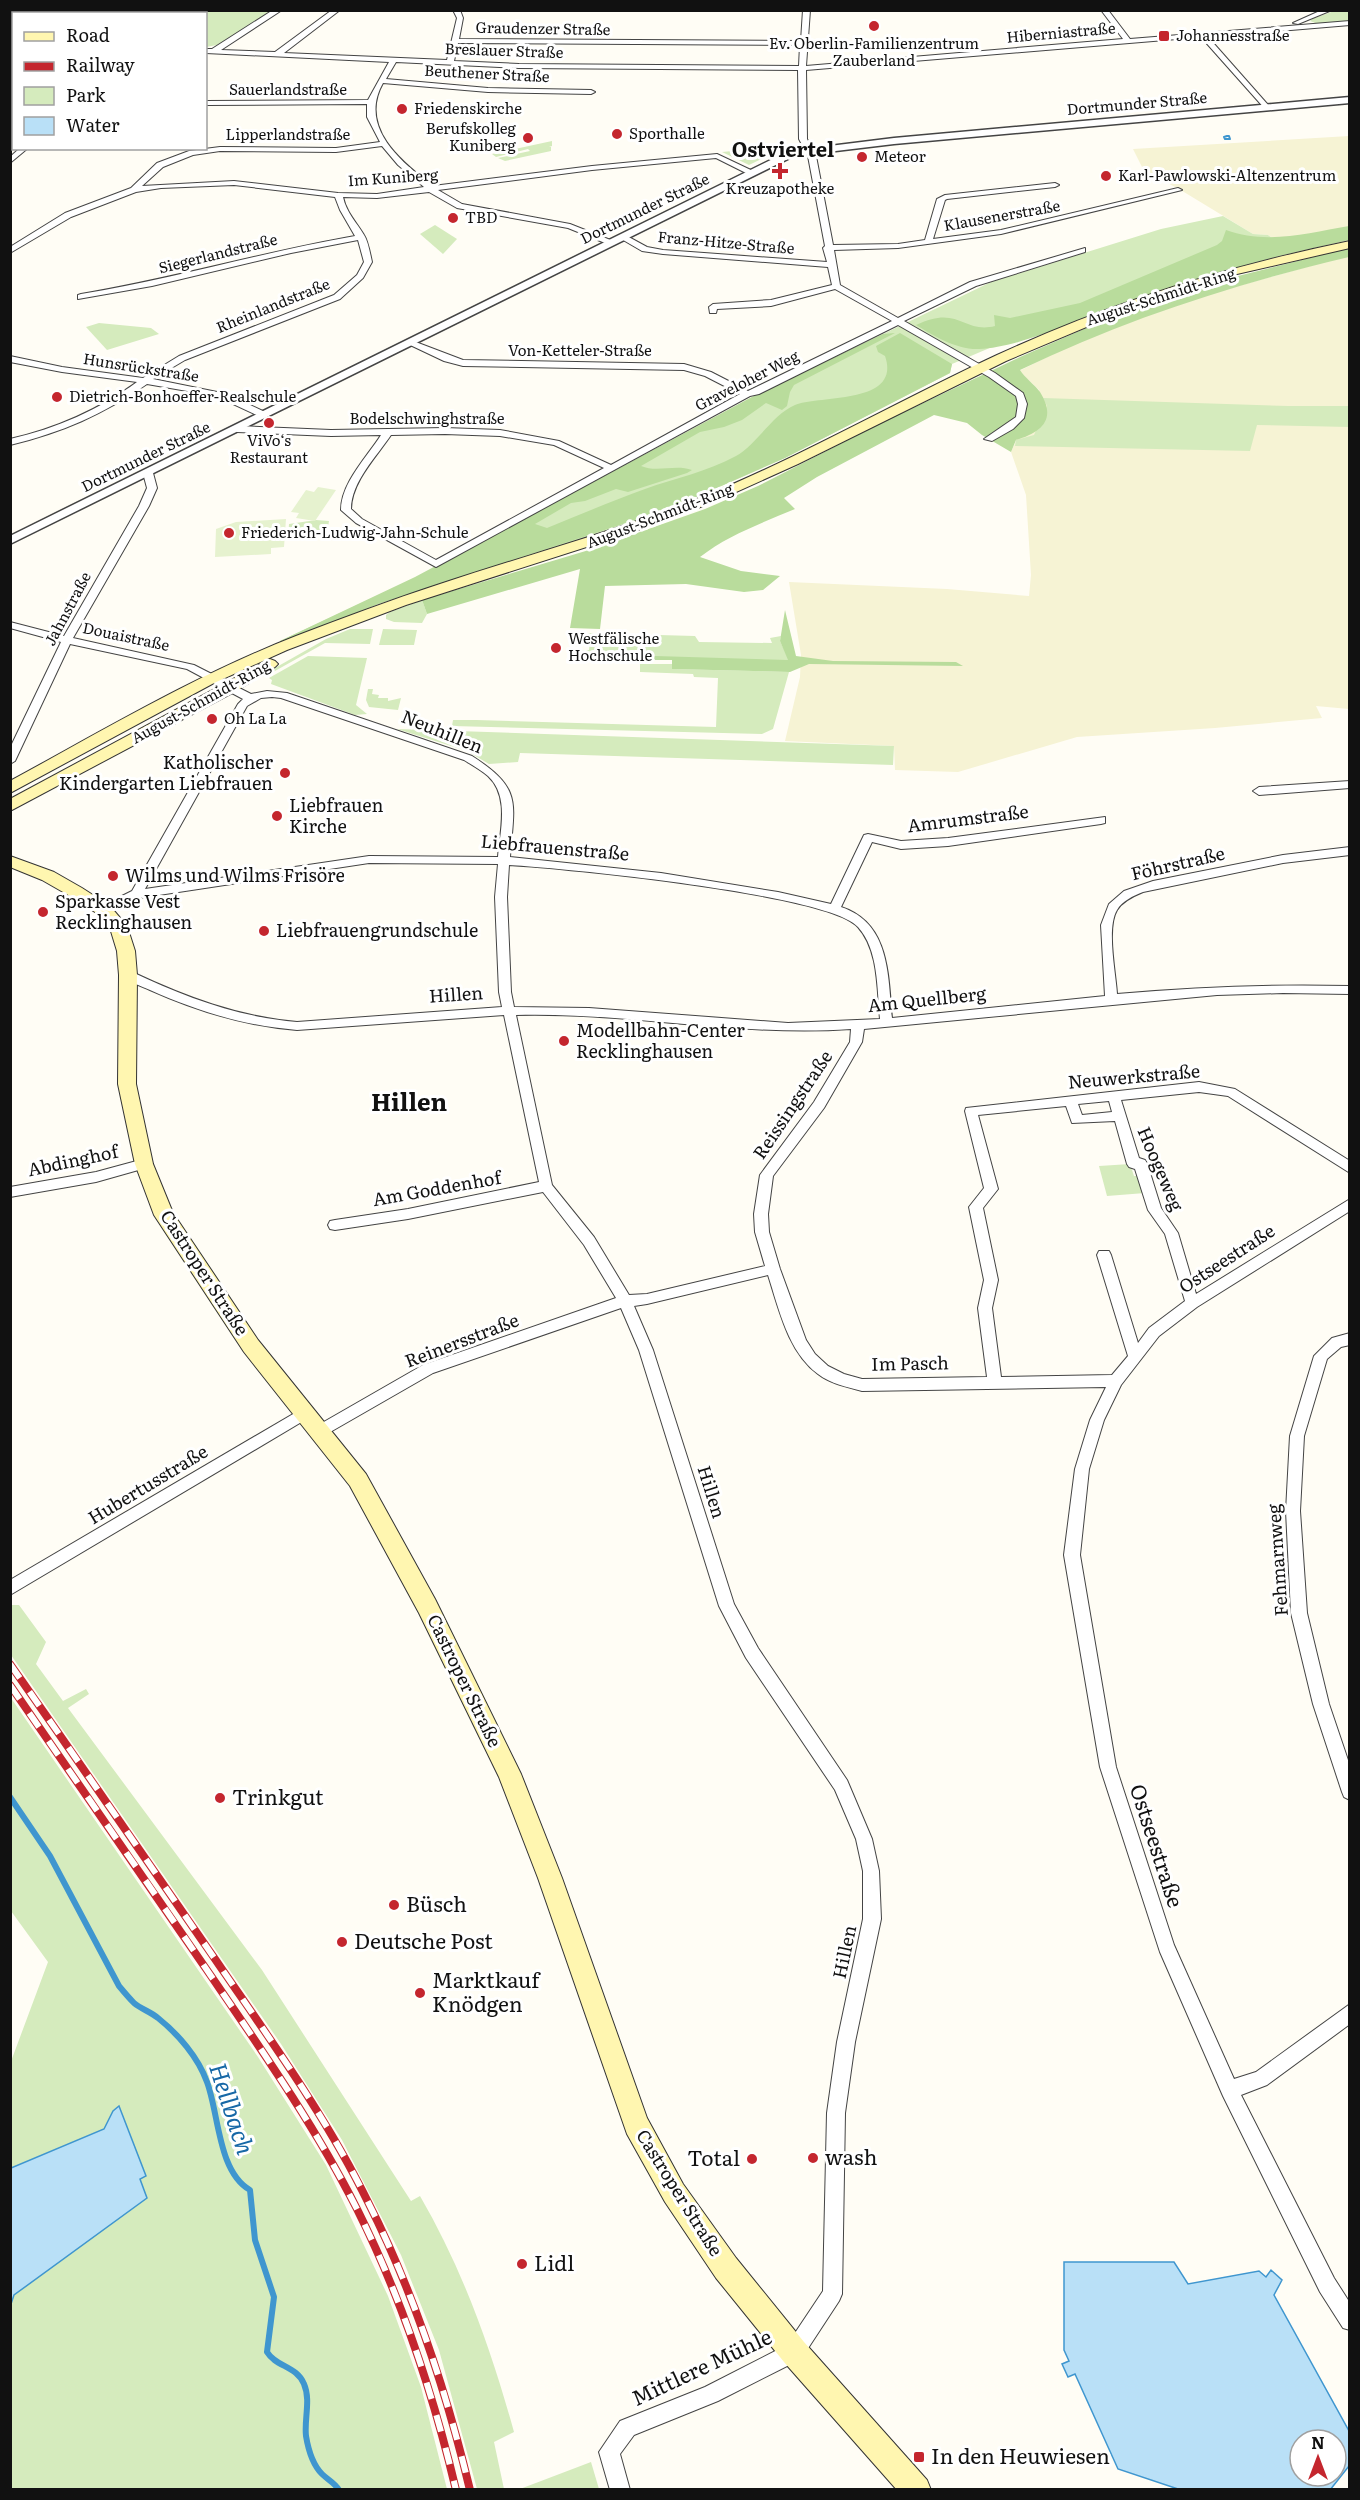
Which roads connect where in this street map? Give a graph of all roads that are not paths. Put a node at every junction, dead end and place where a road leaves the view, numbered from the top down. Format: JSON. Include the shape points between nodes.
{"nodes":[{"id":1,"x":279,"y":10,"type":"edge"},
{"id":2,"x":337,"y":10,"type":"edge"},
{"id":3,"x":456,"y":10,"type":"edge"},
{"id":4,"x":807,"y":10,"type":"edge"},
{"id":5,"x":1104,"y":10,"type":"edge"},
{"id":6,"x":1329,"y":10,"type":"edge"},
{"id":7,"x":1350,"y":23,"type":"edge"},
{"id":8,"x":1286,"y":28,"type":"junction"},
{"id":9,"x":1203,"y":35,"type":"junction"},
{"id":10,"x":455,"y":40,"type":"junction"},
{"id":11,"x":1128,"y":41,"type":"junction"},
{"id":12,"x":804,"y":43,"type":"junction"},
{"id":13,"x":208,"y":52,"type":"edge"},
{"id":14,"x":276,"y":55,"type":"junction"},
{"id":15,"x":629,"y":56,"type":"junction"},
{"id":16,"x":393,"y":61,"type":"junction"},
{"id":17,"x":450,"y":63,"type":"junction"},
{"id":18,"x":594,"y":67,"type":"junction"},
{"id":19,"x":802,"y":68,"type":"junction"},
{"id":20,"x":382,"y":81,"type":"junction"},
{"id":21,"x":1350,"y":100,"type":"edge"},
{"id":22,"x":207,"y":102,"type":"edge"},
{"id":23,"x":371,"y":102,"type":"junction"},
{"id":24,"x":1266,"y":108,"type":"junction"},
{"id":25,"x":383,"y":144,"type":"junction"},
{"id":26,"x":23,"y":150,"type":"edge"},
{"id":27,"x":807,"y":150,"type":"junction"},
{"id":28,"x":10,"y":161,"type":"edge"},
{"id":29,"x":751,"y":172,"type":"junction"},
{"id":30,"x":1055,"y":185,"type":"dead end"},
{"id":31,"x":134,"y":190,"type":"junction"},
{"id":32,"x":430,"y":190,"type":"junction"},
{"id":33,"x":1178,"y":190,"type":"dead end"},
{"id":34,"x":338,"y":195,"type":"junction"},
{"id":35,"x":362,"y":237,"type":"junction"},
{"id":36,"x":622,"y":237,"type":"junction"},
{"id":37,"x":610,"y":243,"type":"junction"},
{"id":38,"x":928,"y":243,"type":"junction"},
{"id":39,"x":1350,"y":244,"type":"edge"},
{"id":40,"x":827,"y":248,"type":"junction"},
{"id":41,"x":10,"y":250,"type":"edge"},
{"id":42,"x":1082,"y":250,"type":"dead end"},
{"id":43,"x":830,"y":265,"type":"junction"},
{"id":44,"x":836,"y":286,"type":"junction"},
{"id":45,"x":81,"y":297,"type":"dead end"},
{"id":46,"x":713,"y":311,"type":"dead end"},
{"id":47,"x":898,"y":322,"type":"junction"},
{"id":48,"x":410,"y":342,"type":"junction"},
{"id":49,"x":10,"y":359,"type":"edge"},
{"id":50,"x":980,"y":368,"type":"junction"},
{"id":51,"x":144,"y":380,"type":"junction"},
{"id":52,"x":747,"y":394,"type":"junction"},
{"id":53,"x":264,"y":415,"type":"junction"},
{"id":54,"x":237,"y":429,"type":"junction"},
{"id":55,"x":387,"y":433,"type":"junction"},
{"id":56,"x":989,"y":439,"type":"dead end"},
{"id":57,"x":10,"y":442,"type":"edge"},
{"id":58,"x":611,"y":468,"type":"junction"},
{"id":59,"x":148,"y":473,"type":"junction"},
{"id":60,"x":10,"y":541,"type":"edge"},
{"id":61,"x":10,"y":625,"type":"edge"},
{"id":62,"x":326,"y":630,"type":"junction"},
{"id":63,"x":67,"y":640,"type":"junction"},
{"id":64,"x":212,"y":678,"type":"junction"},
{"id":65,"x":231,"y":688,"type":"junction"},
{"id":66,"x":250,"y":698,"type":"junction"},
{"id":67,"x":10,"y":761,"type":"edge"},
{"id":68,"x":1350,"y":784,"type":"edge"},
{"id":69,"x":10,"y":788,"type":"edge"},
{"id":70,"x":1259,"y":790,"type":"dead end"},
{"id":71,"x":10,"y":806,"type":"edge"},
{"id":72,"x":1101,"y":820,"type":"dead end"},
{"id":73,"x":1080,"y":823,"type":"junction"},
{"id":74,"x":1087,"y":837,"type":"dead end"},
{"id":75,"x":10,"y":849,"type":"edge"},
{"id":76,"x":1350,"y":851,"type":"edge"},
{"id":77,"x":502,"y":860,"type":"junction"},
{"id":78,"x":10,"y":861,"type":"edge"},
{"id":79,"x":48,"y":876,"type":"junction"},
{"id":80,"x":136,"y":894,"type":"junction"},
{"id":81,"x":104,"y":909,"type":"junction"},
{"id":82,"x":834,"y":910,"type":"junction"},
{"id":83,"x":129,"y":975,"type":"junction"},
{"id":84,"x":1350,"y":990,"type":"edge"},
{"id":85,"x":1111,"y":998,"type":"junction"},
{"id":86,"x":507,"y":1011,"type":"junction"},
{"id":87,"x":886,"y":1023,"type":"junction"},
{"id":88,"x":858,"y":1025,"type":"junction"},
{"id":89,"x":1114,"y":1096,"type":"junction"},
{"id":90,"x":1070,"y":1100,"type":"junction"},
{"id":91,"x":1120,"y":1116,"type":"junction"},
{"id":92,"x":144,"y":1164,"type":"junction"},
{"id":93,"x":1350,"y":1168,"type":"edge"},
{"id":94,"x":546,"y":1186,"type":"junction"},
{"id":95,"x":10,"y":1192,"type":"edge"},
{"id":96,"x":1350,"y":1204,"type":"edge"},
{"id":97,"x":335,"y":1225,"type":"dead end"},
{"id":98,"x":1104,"y":1256,"type":"dead end"},
{"id":99,"x":773,"y":1269,"type":"junction"},
{"id":100,"x":625,"y":1301,"type":"junction"},
{"id":101,"x":1192,"y":1302,"type":"junction"},
{"id":102,"x":1350,"y":1339,"type":"edge"},
{"id":103,"x":1135,"y":1357,"type":"junction"},
{"id":104,"x":1116,"y":1381,"type":"junction"},
{"id":105,"x":995,"y":1382,"type":"junction"},
{"id":106,"x":305,"y":1413,"type":"junction"},
{"id":107,"x":320,"y":1431,"type":"junction"},
{"id":108,"x":13,"y":1583,"type":"edge"},
{"id":109,"x":1350,"y":1792,"type":"edge"},
{"id":110,"x":1350,"y":2013,"type":"edge"},
{"id":111,"x":1229,"y":2090,"type":"junction"},
{"id":112,"x":1350,"y":2321,"type":"edge"},
{"id":113,"x":794,"y":2352,"type":"junction"},
{"id":114,"x":620,"y":2490,"type":"edge"},
{"id":115,"x":917,"y":2490,"type":"edge"}],
"edges":[{"from":1,"to":13,"type":"street"},
{"from":2,"to":14,"type":"street"},
{"from":3,"to":10,"type":"street","via":[[460,18]]},
{"from":4,"to":12,"type":"street"},
{"from":5,"to":11,"type":"street"},
{"from":6,"to":8,"type":"street"},
{"from":7,"to":8,"type":"street","name":"Hiberniastraße"},
{"from":8,"to":9,"type":"street","name":"Hiberniastraße"},
{"from":9,"to":11,"type":"street","name":"Hiberniastraße"},
{"from":9,"to":24,"type":"street"},
{"from":10,"to":15,"type":"street","name":"Graudenzer Straße"},
{"from":10,"to":17,"type":"street"},
{"from":11,"to":19,"type":"street","name":"Hiberniastraße"},
{"from":12,"to":15,"type":"street","name":"Graudenzer Straße"},
{"from":12,"to":19,"type":"street"},
{"from":13,"to":14,"type":"street","name":"Breslauer Straße"},
{"from":14,"to":16,"type":"street","name":"Breslauer Straße"},
{"from":15,"to":18,"type":"street","name":"Breslauer Straße"},
{"from":15,"to":19,"type":"street","name":"Breslauer Straße"},
{"from":16,"to":17,"type":"street","name":"Breslauer Straße"},
{"from":16,"to":20,"type":"street"},
{"from":17,"to":18,"type":"street","name":"Breslauer Straße"},
{"from":18,"to":20,"type":"street","name":"Beuthener Straße","via":[[592,94]]},
{"from":19,"to":27,"type":"street","via":[[803,139]]},
{"from":20,"to":23,"type":"street"},
{"from":21,"to":24,"type":"street","name":"Dortmunder Straße"},
{"from":22,"to":23,"type":"street","name":"Sauerlandstraße"},
{"from":23,"to":25,"type":"street","via":[[375,128]]},
{"from":24,"to":27,"type":"street","name":"Dortmunder Straße"},
{"from":25,"to":31,"type":"street","name":"Lipperlandstraße","via":[[336,150],[220,149],[192,153],[160,165]]},
{"from":25,"to":32,"type":"street"},
{"from":26,"to":28,"type":"street"},
{"from":27,"to":29,"type":"street","name":"Dortmunder Straße","via":[[780,157]]},
{"from":27,"to":40,"type":"street","via":[[812,156]]},
{"from":29,"to":32,"type":"street","name":"Im Kuniberg","via":[[722,157],[668,160]]},
{"from":29,"to":36,"type":"street","name":"Dortmunder Straße"},
{"from":30,"to":38,"type":"street","via":[[945,196]]},
{"from":31,"to":34,"type":"street","name":"Im Kuniberg","via":[[216,183]]},
{"from":31,"to":41,"type":"street","name":"Im Kuniberg","via":[[68,215]]},
{"from":32,"to":34,"type":"street","name":"Im Kuniberg","via":[[377,196]]},
{"from":32,"to":37,"type":"street","via":[[460,206],[566,225]]},
{"from":33,"to":38,"type":"street","name":"Klausenerstraße","via":[[1050,222]]},
{"from":34,"to":35,"type":"street","name":"Rheinlandstraße"},
{"from":35,"to":45,"type":"street","name":"Siegerlandstraße"},
{"from":35,"to":51,"type":"street","name":"Rheinlandstraße","via":[[368,262],[360,276],[337,297],[192,353]]},
{"from":36,"to":37,"type":"street","name":"Dortmunder Straße"},
{"from":36,"to":43,"type":"street","name":"Franz-Hitze-Straße","via":[[645,249],[663,252]]},
{"from":37,"to":48,"type":"street","name":"Dortmunder Straße"},
{"from":38,"to":40,"type":"street","name":"Klausenerstraße"},
{"from":39,"to":50,"type":"main road","name":"August-Schmidt-Ring","via":[[1269,262],[1129,306],[1044,338]]},
{"from":40,"to":43,"type":"street"},
{"from":42,"to":47,"type":"street","name":"Graveloher Weg","via":[[973,284]]},
{"from":43,"to":44,"type":"street"},
{"from":44,"to":46,"type":"street","via":[[782,301],[713,307]]},
{"from":44,"to":47,"type":"street"},
{"from":47,"to":50,"type":"street"},
{"from":47,"to":52,"type":"street","name":"Graveloher Weg"},
{"from":48,"to":52,"type":"street","name":"Von-Ketteler-Straße","via":[[447,359],[474,364],[684,367],[708,374]]},
{"from":48,"to":53,"type":"street","name":"Dortmunder Straße"},
{"from":49,"to":51,"type":"street","name":"Hunsrückstraße"},
{"from":50,"to":56,"type":"street","via":[[1008,384],[1023,403],[1020,418]]},
{"from":50,"to":62,"type":"main road","name":"August-Schmidt-Ring","via":[[712,498]]},
{"from":51,"to":53,"type":"street","name":"Hunsrückstraße","via":[[220,395]]},
{"from":51,"to":57,"type":"street","via":[[86,418]]},
{"from":52,"to":58,"type":"street","name":"Graveloher Weg"},
{"from":53,"to":54,"type":"street","name":"Dortmunder Straße"},
{"from":54,"to":55,"type":"street","name":"Bodelschwinghstraße"},
{"from":54,"to":59,"type":"street","name":"Dortmunder Straße"},
{"from":55,"to":58,"type":"street","name":"Bodelschwinghstraße","via":[[516,435],[566,446]]},
{"from":55,"to":58,"type":"street","name":"Graveloher Weg","via":[[346,498],[346,510],[436,564]]},
{"from":59,"to":60,"type":"street","name":"Dortmunder Straße"},
{"from":59,"to":63,"type":"street","name":"Jahnstraße","via":[[152,488],[144,506]]},
{"from":61,"to":63,"type":"street","name":"Douaistraße"},
{"from":62,"to":64,"type":"main road","name":"August-Schmidt-Ring"},
{"from":62,"to":65,"type":"main road","name":"August-Schmidt-Ring"},
{"from":63,"to":64,"type":"street","name":"Douaistraße","via":[[190,667]]},
{"from":63,"to":67,"type":"street","name":"Jahnstraße"},
{"from":64,"to":65,"type":"street","name":"Douaistraße"},
{"from":64,"to":69,"type":"main road","name":"August-Schmidt-Ring"},
{"from":65,"to":66,"type":"street","name":"Douaistraße"},
{"from":65,"to":71,"type":"main road","name":"August-Schmidt-Ring"},
{"from":66,"to":77,"type":"street","name":"Neuhillen","via":[[283,694],[481,765],[500,783],[508,804]]},
{"from":66,"to":80,"type":"street","via":[[243,704]]},
{"from":68,"to":70,"type":"street"},
{"from":72,"to":73,"type":"street","name":"Amrumstraße"},
{"from":73,"to":74,"type":"street"},
{"from":73,"to":82,"type":"street","name":"Amrumstraße","via":[[948,842],[901,845],[868,838]]},
{"from":75,"to":79,"type":"main road","name":"Castroper Straße"},
{"from":76,"to":85,"type":"street","name":"Föhrstraße","via":[[1285,859],[1153,885],[1119,898],[1112,905],[1106,924]]},
{"from":77,"to":80,"type":"street","name":"Liebfrauenstraße","via":[[376,859]]},
{"from":77,"to":82,"type":"street","name":"Liebfrauenstraße","via":[[662,876]]},
{"from":77,"to":86,"type":"street","name":"Neuhillen"},
{"from":78,"to":79,"type":"main road","name":"Castroper Straße"},
{"from":79,"to":81,"type":"main road","name":"Castroper Straße"},
{"from":80,"to":81,"type":"street","name":"Liebfrauenstraße"},
{"from":81,"to":83,"type":"main road","name":"Castroper Straße","via":[[117,926]]},
{"from":82,"to":87,"type":"street","name":"Liebfrauenstraße","via":[[863,924],[874,945],[882,972]]},
{"from":83,"to":86,"type":"street","name":"Hillen","via":[[163,992],[280,1026]]},
{"from":83,"to":92,"type":"main road","name":"Castroper Straße","via":[[127,1084]]},
{"from":84,"to":85,"type":"street","name":"Am Quellberg","via":[[1213,990]]},
{"from":85,"to":87,"type":"street","name":"Am Quellberg"},
{"from":86,"to":88,"type":"street","name":"Am Quellberg","via":[[569,1011],[788,1028]]},
{"from":86,"to":94,"type":"street","name":"Hillen"},
{"from":87,"to":88,"type":"street","name":"Am Quellberg"},
{"from":88,"to":99,"type":"street","name":"Reissingstraße","via":[[856,1042],[819,1105],[767,1175],[762,1232]]},
{"from":89,"to":90,"type":"street","name":"Neuwerkstraße"},
{"from":89,"to":91,"type":"street","name":"Hoogeweg"},
{"from":89,"to":93,"type":"street","name":"Neuwerkstraße","via":[[1199,1087],[1231,1092]]},
{"from":90,"to":91,"type":"street","name":"Hoogeweg","via":[[1077,1120]]},
{"from":90,"to":105,"type":"street","name":"Neuwerkstraße","via":[[971,1112],[991,1189],[976,1207],[992,1281],[985,1308]]},
{"from":91,"to":101,"type":"street","name":"Hoogeweg","via":[[1134,1164],[1140,1163],[1155,1210],[1171,1233]]},
{"from":92,"to":95,"type":"street","name":"Abdinghof"},
{"from":92,"to":106,"type":"main road","name":"Castroper Straße","via":[[164,1215],[222,1305]]},
{"from":94,"to":97,"type":"street","name":"Am Goddenhof"},
{"from":94,"to":100,"type":"street","name":"Hillen","via":[[589,1241]]},
{"from":96,"to":101,"type":"street","name":"Ostseestraße"},
{"from":98,"to":103,"type":"street"},
{"from":99,"to":100,"type":"street"},
{"from":99,"to":105,"type":"street","name":"Im Pasch","via":[[804,1352],[833,1377],[862,1384]]},
{"from":100,"to":107,"type":"street","name":"Reinersstraße","via":[[428,1369]]},
{"from":100,"to":113,"type":"street","name":"Hillen","via":[[646,1350],[727,1606],[752,1653],[841,1785],[864,1839],[871,1871],[872,1919],[846,2042],[836,2112],[832,2294]]},
{"from":101,"to":103,"type":"street","name":"Ostseestraße","via":[[1154,1332]]},
{"from":102,"to":109,"type":"street","name":"Fehmarnweg","via":[[1337,1342],[1322,1356],[1297,1436],[1293,1511],[1299,1613],[1321,1704]]},
{"from":103,"to":104,"type":"street","name":"Ostseestraße"},
{"from":104,"to":105,"type":"street","name":"Im Pasch"},
{"from":104,"to":111,"type":"street","name":"Ostseestraße","via":[[1097,1420],[1082,1469],[1072,1555],[1108,1767],[1166,1946]]},
{"from":106,"to":107,"type":"main road","name":"Castroper Straße"},
{"from":106,"to":108,"type":"street","name":"Hubertusstraße"},
{"from":107,"to":113,"type":"main road","name":"Castroper Straße","via":[[375,1509],[505,1763],[550,1878],[636,2125],[674,2193],[720,2259]]},
{"from":110,"to":111,"type":"street","via":[[1261,2079]]},
{"from":111,"to":112,"type":"street","name":"Ostseestraße","via":[[1327,2285]]},
{"from":113,"to":114,"type":"street","name":"Mittlere Mühle","via":[[711,2394],[627,2428],[609,2452]]},
{"from":113,"to":115,"type":"main road","name":"Castroper Straße"}]}
